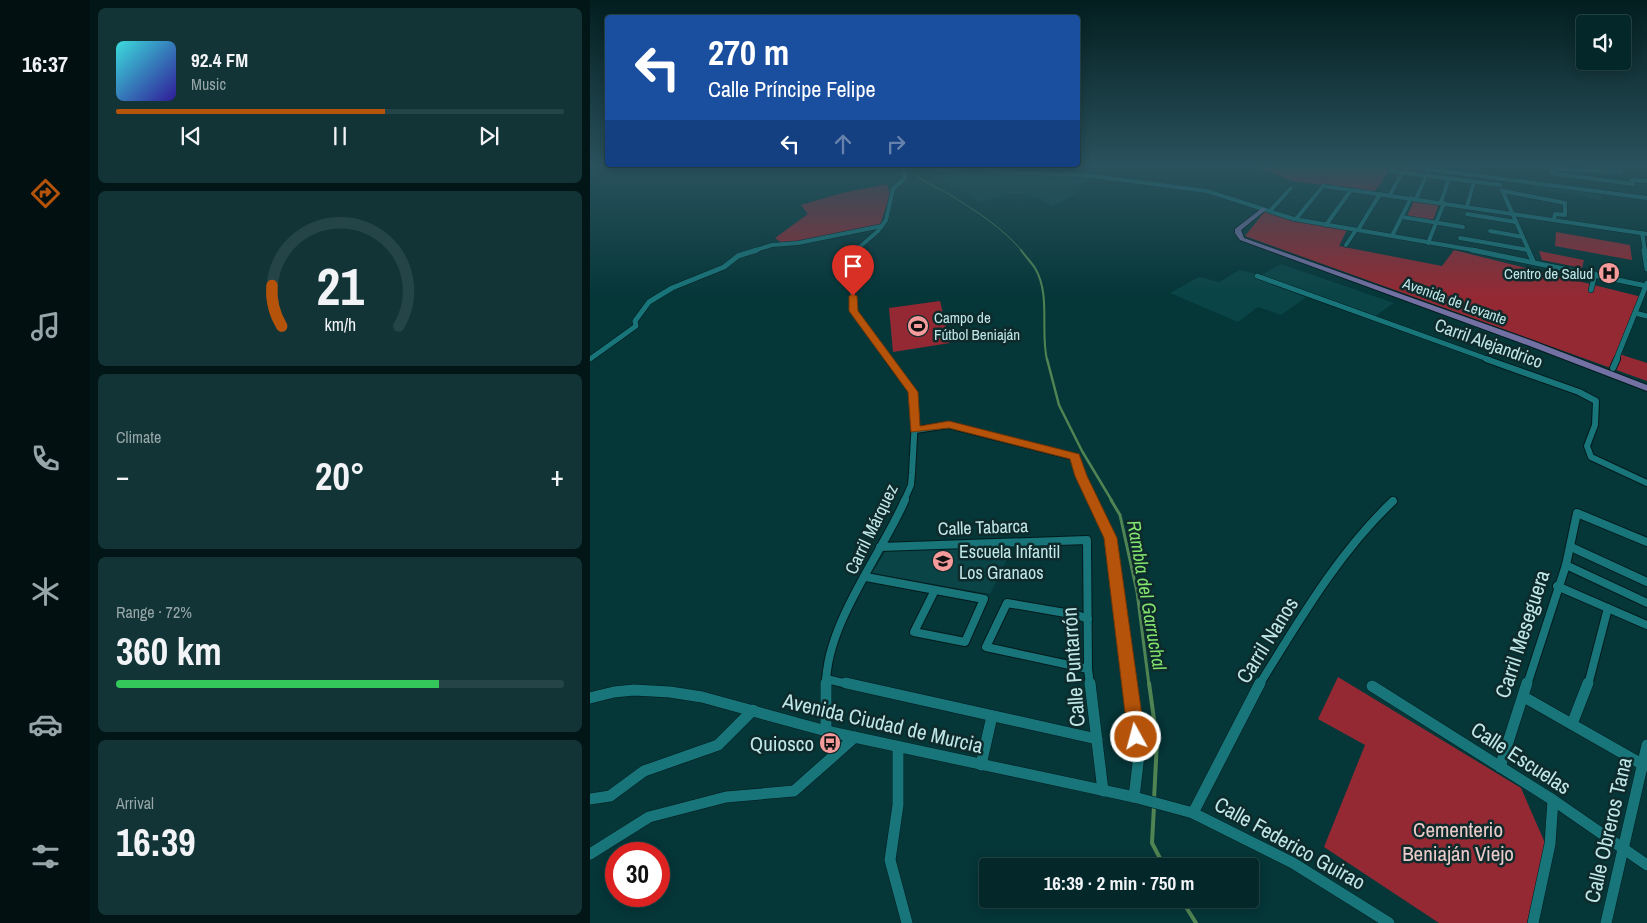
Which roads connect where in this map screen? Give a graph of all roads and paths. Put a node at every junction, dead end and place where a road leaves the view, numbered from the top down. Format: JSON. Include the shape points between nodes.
{"nodes":[{"id":1,"x":888,"y":210,"type":"edge"},
{"id":2,"x":1262,"y":210,"type":"edge"},
{"id":3,"x":1263,"y":210,"type":"edge"},
{"id":4,"x":1267,"y":210,"type":"edge"},
{"id":5,"x":1304,"y":210,"type":"edge"},
{"id":6,"x":1337,"y":210,"type":"edge"},
{"id":7,"x":1370,"y":210,"type":"edge"},
{"id":8,"x":1406,"y":210,"type":"edge"},
{"id":9,"x":1441,"y":210,"type":"edge"},
{"id":10,"x":1467,"y":210,"type":"edge"},
{"id":11,"x":1494,"y":210,"type":"edge"},
{"id":12,"x":1511,"y":210,"type":"edge"},
{"id":13,"x":1564,"y":210,"type":"edge"},
{"id":14,"x":1512,"y":213,"type":"junction"},
{"id":15,"x":1467,"y":214,"type":"junction"},
{"id":16,"x":1402,"y":217,"type":"junction"},
{"id":17,"x":1492,"y":218,"type":"junction"},
{"id":18,"x":1296,"y":219,"type":"junction"},
{"id":19,"x":1554,"y":220,"type":"junction"},
{"id":20,"x":1516,"y":222,"type":"junction"},
{"id":21,"x":1436,"y":223,"type":"junction"},
{"id":22,"x":1326,"y":225,"type":"junction"},
{"id":23,"x":882,"y":226,"type":"junction"},
{"id":24,"x":1463,"y":227,"type":"junction"},
{"id":25,"x":1357,"y":230,"type":"junction"},
{"id":26,"x":1490,"y":231,"type":"junction"},
{"id":27,"x":1645,"y":233,"type":"edge"},
{"id":28,"x":1392,"y":236,"type":"junction"},
{"id":29,"x":1522,"y":237,"type":"junction"},
{"id":30,"x":1460,"y":238,"type":"junction"},
{"id":31,"x":1487,"y":242,"type":"junction"},
{"id":32,"x":1428,"y":243,"type":"junction"},
{"id":33,"x":1252,"y":244,"type":"junction"},
{"id":34,"x":1346,"y":245,"type":"dead end"},
{"id":35,"x":1456,"y":248,"type":"junction"},
{"id":36,"x":1528,"y":250,"type":"junction"},
{"id":37,"x":1646,"y":251,"type":"edge"},
{"id":38,"x":1265,"y":252,"type":"junction"},
{"id":39,"x":1533,"y":261,"type":"junction"},
{"id":40,"x":1647,"y":269,"type":"edge"},
{"id":41,"x":1595,"y":274,"type":"junction"},
{"id":42,"x":1257,"y":276,"type":"dead end"},
{"id":43,"x":1647,"y":285,"type":"edge"},
{"id":44,"x":1591,"y":290,"type":"dead end"},
{"id":45,"x":1644,"y":298,"type":"edge"},
{"id":46,"x":1635,"y":313,"type":"junction"},
{"id":47,"x":1647,"y":316,"type":"edge"},
{"id":48,"x":590,"y":359,"type":"edge"},
{"id":49,"x":1613,"y":368,"type":"dead end"},
{"id":50,"x":1647,"y":388,"type":"edge"},
{"id":51,"x":1647,"y":393,"type":"edge"},
{"id":52,"x":915,"y":430,"type":"junction"},
{"id":53,"x":1647,"y":483,"type":"edge"},
{"id":54,"x":1393,"y":501,"type":"dead end"},
{"id":55,"x":1087,"y":540,"type":"joint"},
{"id":56,"x":1647,"y":542,"type":"edge"},
{"id":57,"x":1571,"y":546,"type":"junction"},
{"id":58,"x":880,"y":547,"type":"junction"},
{"id":59,"x":1566,"y":565,"type":"junction"},
{"id":60,"x":866,"y":577,"type":"junction"},
{"id":61,"x":1647,"y":582,"type":"edge"},
{"id":62,"x":1557,"y":586,"type":"junction"},
{"id":63,"x":935,"y":590,"type":"junction"},
{"id":64,"x":1647,"y":603,"type":"edge"},
{"id":65,"x":1608,"y":608,"type":"junction"},
{"id":66,"x":1088,"y":619,"type":"junction"},
{"id":67,"x":1647,"y":625,"type":"edge"},
{"id":68,"x":1088,"y":669,"type":"junction"},
{"id":69,"x":826,"y":679,"type":"junction"},
{"id":70,"x":1372,"y":686,"type":"dead end"},
{"id":71,"x":1524,"y":697,"type":"junction"},
{"id":72,"x":590,"y":698,"type":"edge"},
{"id":73,"x":753,"y":710,"type":"junction"},
{"id":74,"x":992,"y":716,"type":"junction"},
{"id":75,"x":1572,"y":724,"type":"junction"},
{"id":76,"x":826,"y":731,"type":"junction"},
{"id":77,"x":855,"y":737,"type":"junction"},
{"id":78,"x":1097,"y":739,"type":"junction"},
{"id":79,"x":1647,"y":745,"type":"edge"},
{"id":80,"x":898,"y":747,"type":"junction"},
{"id":81,"x":981,"y":765,"type":"junction"},
{"id":82,"x":1645,"y":765,"type":"edge"},
{"id":83,"x":1500,"y":767,"type":"junction"},
{"id":84,"x":1103,"y":792,"type":"junction"},
{"id":85,"x":1134,"y":797,"type":"junction"},
{"id":86,"x":590,"y":798,"type":"edge"},
{"id":87,"x":1553,"y":800,"type":"junction"},
{"id":88,"x":1168,"y":806,"type":"joint"},
{"id":89,"x":1193,"y":813,"type":"junction"},
{"id":90,"x":1623,"y":849,"type":"junction"},
{"id":91,"x":590,"y":854,"type":"edge"},
{"id":92,"x":1647,"y":865,"type":"edge"},
{"id":93,"x":907,"y":923,"type":"edge"},
{"id":94,"x":1389,"y":923,"type":"edge"},
{"id":95,"x":1533,"y":923,"type":"edge"},
{"id":96,"x":1606,"y":923,"type":"edge"}],
"edges":[{"from":1,"to":23,"type":"street","name":"Carril Márquez"},
{"from":2,"to":38,"type":"main road","name":"Avenida de Levante","via":[[1232,230],[1230,235],[1237,242]]},
{"from":3,"to":33,"type":"main road","name":"Avenida de Levante","via":[[1238,230],[1240,237]]},
{"from":4,"to":18,"type":"street"},
{"from":5,"to":18,"type":"street"},
{"from":6,"to":22,"type":"street"},
{"from":7,"to":25,"type":"street"},
{"from":8,"to":16,"type":"street"},
{"from":9,"to":21,"type":"street"},
{"from":10,"to":15,"type":"street"},
{"from":11,"to":14,"type":"street"},
{"from":12,"to":14,"type":"street"},
{"from":13,"to":19,"type":"street","via":[[1564,215],[1555,214]]},
{"from":14,"to":19,"type":"street"},
{"from":14,"to":20,"type":"street"},
{"from":15,"to":17,"type":"street"},
{"from":15,"to":24,"type":"street"},
{"from":16,"to":21,"type":"street"},
{"from":16,"to":28,"type":"street"},
{"from":17,"to":20,"type":"street"},
{"from":17,"to":26,"type":"street"},
{"from":18,"to":22,"type":"street"},
{"from":19,"to":27,"type":"street"},
{"from":20,"to":29,"type":"street"},
{"from":21,"to":24,"type":"street"},
{"from":21,"to":32,"type":"street"},
{"from":22,"to":25,"type":"street"},
{"from":23,"to":48,"type":"street","via":[[772,245],[738,256],[724,267],[672,288],[649,302],[635,321],[636,326]]},
{"from":23,"to":52,"type":"street","name":"Carril Márquez","via":[[853,253],[849,261],[847,268],[853,311],[913,392]]},
{"from":24,"to":30,"type":"street"},
{"from":25,"to":28,"type":"street"},
{"from":25,"to":34,"type":"street"},
{"from":26,"to":29,"type":"street"},
{"from":26,"to":31,"type":"street"},
{"from":27,"to":37,"type":"street"},
{"from":28,"to":32,"type":"street"},
{"from":29,"to":36,"type":"street"},
{"from":30,"to":31,"type":"street"},
{"from":30,"to":35,"type":"street"},
{"from":31,"to":36,"type":"street"},
{"from":32,"to":35,"type":"street"},
{"from":33,"to":38,"type":"main road","name":"Avenida de Levante","via":[[1247,244]]},
{"from":33,"to":50,"type":"main road","name":"Avenida de Levante"},
{"from":35,"to":39,"type":"street"},
{"from":36,"to":39,"type":"street"},
{"from":37,"to":40,"type":"street"},
{"from":38,"to":51,"type":"main road","name":"Avenida de Levante"},
{"from":39,"to":41,"type":"street"},
{"from":41,"to":43,"type":"street"},
{"from":41,"to":44,"type":"street"},
{"from":42,"to":53,"type":"street","name":"Carril Alejandrico","via":[[1579,392],[1596,401],[1595,425],[1587,446],[1591,457]]},
{"from":43,"to":45,"type":"street"},
{"from":45,"to":46,"type":"street"},
{"from":46,"to":47,"type":"street"},
{"from":46,"to":49,"type":"street"},
{"from":52,"to":58,"type":"street","name":"Carril Márquez","via":[[911,485]]},
{"from":52,"to":85,"type":"street","via":[[949,424],[1075,457],[1110,538],[1139,755]]},
{"from":54,"to":89,"type":"street","name":"Carril Nanos","via":[[1357,539],[1301,617],[1256,690]]},
{"from":55,"to":58,"type":"street","name":"Calle Tabarca"},
{"from":55,"to":66,"type":"street","name":"Calle Puntarrón"},
{"from":56,"to":57,"type":"street","name":"Carril Meseguera","via":[[1577,513],[1572,526]]},
{"from":57,"to":59,"type":"street","name":"Carril Meseguera"},
{"from":57,"to":61,"type":"street"},
{"from":58,"to":60,"type":"street","name":"Carril Márquez"},
{"from":59,"to":62,"type":"street","name":"Carril Meseguera"},
{"from":59,"to":64,"type":"street"},
{"from":60,"to":63,"type":"street"},
{"from":60,"to":69,"type":"street","name":"Carril Márquez","via":[[828,656]]},
{"from":62,"to":65,"type":"street"},
{"from":62,"to":71,"type":"street","name":"Carril Meseguera"},
{"from":63,"to":63,"type":"street","via":[[914,632],[965,642],[984,599]]},
{"from":65,"to":67,"type":"street"},
{"from":65,"to":75,"type":"street","via":[[1588,684]]},
{"from":66,"to":68,"type":"street","name":"Calle Puntarrón"},
{"from":66,"to":68,"type":"street","via":[[1007,603],[986,647]]},
{"from":68,"to":78,"type":"street","name":"Calle Puntarrón"},
{"from":69,"to":74,"type":"street"},
{"from":69,"to":76,"type":"street","name":"Carril Márquez"},
{"from":70,"to":83,"type":"street","name":"Calle Escuelas"},
{"from":71,"to":75,"type":"street"},
{"from":71,"to":83,"type":"street","name":"Carril Meseguera"},
{"from":72,"to":73,"type":"street","name":"Avenida Ciudad de Murcia","via":[[624,690],[670,692]]},
{"from":73,"to":76,"type":"street","name":"Avenida Ciudad de Murcia"},
{"from":73,"to":86,"type":"street","via":[[718,745],[644,771],[610,796]]},
{"from":74,"to":78,"type":"street"},
{"from":74,"to":81,"type":"street"},
{"from":75,"to":82,"type":"street"},
{"from":76,"to":77,"type":"street","name":"Avenida Ciudad de Murcia"},
{"from":77,"to":80,"type":"street","name":"Avenida Ciudad de Murcia"},
{"from":77,"to":91,"type":"street","via":[[794,792],[726,797],[649,817]]},
{"from":78,"to":84,"type":"street","name":"Calle Puntarrón"},
{"from":79,"to":82,"type":"street","name":"Calle Obreros Tana"},
{"from":80,"to":81,"type":"street","name":"Avenida Ciudad de Murcia"},
{"from":80,"to":93,"type":"street","via":[[898,805],[890,860]]},
{"from":81,"to":84,"type":"street","name":"Avenida Ciudad de Murcia"},
{"from":82,"to":90,"type":"street","name":"Calle Obreros Tana"},
{"from":83,"to":87,"type":"street","name":"Calle Escuelas"},
{"from":84,"to":85,"type":"street","name":"Avenida Ciudad de Murcia"},
{"from":85,"to":88,"type":"street","name":"Avenida Ciudad de Murcia"},
{"from":87,"to":90,"type":"street","name":"Calle Escuelas"},
{"from":87,"to":95,"type":"street","via":[[1550,844]]},
{"from":88,"to":89,"type":"street","name":"Calle Federico Guirao"},
{"from":89,"to":94,"type":"street","name":"Calle Federico Guirao","via":[[1293,863]]},
{"from":90,"to":92,"type":"street","name":"Calle Escuelas"},
{"from":90,"to":96,"type":"street","name":"Calle Obreros Tana"}]}
